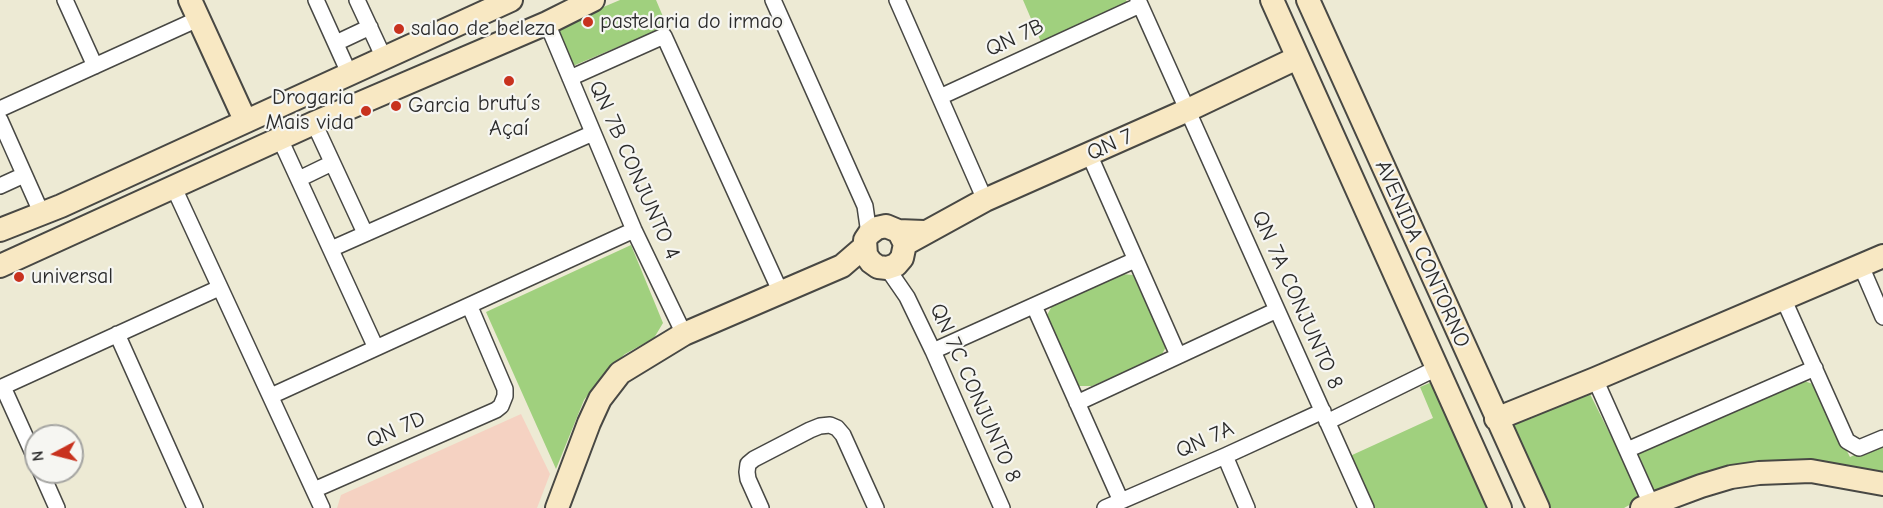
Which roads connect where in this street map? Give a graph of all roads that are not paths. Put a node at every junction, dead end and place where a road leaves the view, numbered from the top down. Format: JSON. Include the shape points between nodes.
{"nodes":[{"id":1,"x":65,"y":0,"type":"edge"},
{"id":2,"x":316,"y":0,"type":"edge"},
{"id":3,"x":357,"y":0,"type":"edge"},
{"id":4,"x":511,"y":0,"type":"edge"},
{"id":5,"x":594,"y":0,"type":"edge"},
{"id":6,"x":773,"y":0,"type":"edge"},
{"id":7,"x":897,"y":0,"type":"edge"},
{"id":8,"x":1272,"y":0,"type":"edge"},
{"id":9,"x":1308,"y":0,"type":"edge"},
{"id":10,"x":1139,"y":2,"type":"edge"},
{"id":11,"x":574,"y":5,"type":"edge"},
{"id":12,"x":194,"y":9,"type":"edge"},
{"id":13,"x":547,"y":23,"type":"junction"},
{"id":14,"x":370,"y":27,"type":"junction"},
{"id":15,"x":336,"y":43,"type":"junction"},
{"id":16,"x":411,"y":46,"type":"junction"},
{"id":17,"x":1297,"y":58,"type":"junction"},
{"id":18,"x":382,"y":60,"type":"junction"},
{"id":19,"x":95,"y":66,"type":"junction"},
{"id":20,"x":349,"y":73,"type":"junction"},
{"id":21,"x":423,"y":76,"type":"junction"},
{"id":22,"x":570,"y":78,"type":"junction"},
{"id":23,"x":388,"y":91,"type":"junction"},
{"id":24,"x":940,"y":97,"type":"junction"},
{"id":25,"x":0,"y":109,"type":"edge"},
{"id":26,"x":1188,"y":110,"type":"junction"},
{"id":27,"x":0,"y":120,"type":"edge"},
{"id":28,"x":244,"y":120,"type":"junction"},
{"id":29,"x":314,"y":123,"type":"junction"},
{"id":30,"x":593,"y":133,"type":"junction"},
{"id":31,"x":280,"y":139,"type":"junction"},
{"id":32,"x":1089,"y":154,"type":"junction"},
{"id":33,"x":332,"y":163,"type":"junction"},
{"id":34,"x":1383,"y":168,"type":"junction"},
{"id":35,"x":24,"y":175,"type":"junction"},
{"id":36,"x":299,"y":179,"type":"junction"},
{"id":37,"x":0,"y":186,"type":"edge"},
{"id":38,"x":1354,"y":186,"type":"junction"},
{"id":39,"x":174,"y":188,"type":"junction"},
{"id":40,"x":986,"y":200,"type":"junction"},
{"id":41,"x":51,"y":209,"type":"junction"},
{"id":42,"x":0,"y":230,"type":"edge"},
{"id":43,"x":634,"y":230,"type":"junction"},
{"id":44,"x":365,"y":232,"type":"junction"},
{"id":45,"x":69,"y":236,"type":"junction"},
{"id":46,"x":890,"y":245,"type":"junction"},
{"id":47,"x":331,"y":249,"type":"junction"},
{"id":48,"x":1883,"y":256,"type":"edge"},
{"id":49,"x":1135,"y":260,"type":"junction"},
{"id":50,"x":0,"y":266,"type":"edge"},
{"id":51,"x":1861,"y":266,"type":"junction"},
{"id":52,"x":219,"y":288,"type":"junction"},
{"id":53,"x":781,"y":293,"type":"junction"},
{"id":54,"x":1783,"y":298,"type":"junction"},
{"id":55,"x":1034,"y":306,"type":"junction"},
{"id":56,"x":470,"y":307,"type":"junction"},
{"id":57,"x":1277,"y":310,"type":"junction"},
{"id":58,"x":1883,"y":317,"type":"edge"},
{"id":59,"x":117,"y":334,"type":"junction"},
{"id":60,"x":684,"y":334,"type":"junction"},
{"id":61,"x":376,"y":348,"type":"junction"},
{"id":62,"x":933,"y":351,"type":"junction"},
{"id":63,"x":1178,"y":355,"type":"junction"},
{"id":64,"x":1437,"y":368,"type":"junction"},
{"id":65,"x":1815,"y":368,"type":"junction"},
{"id":66,"x":1595,"y":379,"type":"junction"},
{"id":67,"x":2,"y":388,"type":"edge"},
{"id":68,"x":271,"y":396,"type":"junction"},
{"id":69,"x":1077,"y":403,"type":"junction"},
{"id":70,"x":1325,"y":416,"type":"junction"},
{"id":71,"x":1496,"y":418,"type":"junction"},
{"id":72,"x":24,"y":435,"type":"edge"},
{"id":73,"x":1883,"y":438,"type":"edge"},
{"id":74,"x":1627,"y":450,"type":"junction"},
{"id":75,"x":1225,"y":456,"type":"junction"},
{"id":76,"x":46,"y":484,"type":"edge"},
{"id":77,"x":1883,"y":484,"type":"edge"},
{"id":78,"x":314,"y":490,"type":"junction"},
{"id":79,"x":1121,"y":501,"type":"junction"},
{"id":80,"x":1647,"y":506,"type":"edge"},
{"id":81,"x":57,"y":508,"type":"edge"},
{"id":82,"x":195,"y":508,"type":"edge"},
{"id":83,"x":322,"y":508,"type":"edge"},
{"id":84,"x":557,"y":508,"type":"edge"},
{"id":85,"x":761,"y":508,"type":"edge"},
{"id":86,"x":876,"y":508,"type":"edge"},
{"id":87,"x":1002,"y":508,"type":"edge"},
{"id":88,"x":1105,"y":508,"type":"edge"},
{"id":89,"x":1247,"y":508,"type":"edge"},
{"id":90,"x":1366,"y":508,"type":"edge"},
{"id":91,"x":1500,"y":508,"type":"edge"},
{"id":92,"x":1538,"y":508,"type":"edge"}],
"edges":[{"from":1,"to":19,"type":"street"},
{"from":2,"to":15,"type":"street"},
{"from":3,"to":14,"type":"street"},
{"from":4,"to":16,"type":"main road"},
{"from":5,"to":11,"type":"main road"},
{"from":6,"to":46,"type":"street","name":"QN 7C CONJUNTO 8","via":[[866,206]]},
{"from":7,"to":24,"type":"street"},
{"from":8,"to":17,"type":"main road","name":"AVENIDA CONTORNO"},
{"from":9,"to":34,"type":"main road","name":"AVENIDA CONTORNO"},
{"from":10,"to":24,"type":"street","name":"QN 7B"},
{"from":10,"to":26,"type":"street","name":"QN 7A CONJUNTO 8"},
{"from":11,"to":13,"type":"main road"},
{"from":12,"to":19,"type":"street"},
{"from":12,"to":28,"type":"main road"},
{"from":13,"to":21,"type":"main road"},
{"from":13,"to":22,"type":"street","name":"QN 7B CONJUNTO 4"},
{"from":14,"to":15,"type":"street"},
{"from":14,"to":18,"type":"street"},
{"from":15,"to":20,"type":"street"},
{"from":16,"to":18,"type":"main road"},
{"from":16,"to":21,"type":"main road","via":[[408,65]]},
{"from":17,"to":26,"type":"main road","name":"QN 7"},
{"from":17,"to":38,"type":"main road","name":"AVENIDA CONTORNO"},
{"from":18,"to":20,"type":"main road"},
{"from":18,"to":23,"type":"main road","via":[[394,71]]},
{"from":19,"to":25,"type":"street"},
{"from":20,"to":28,"type":"main road"},
{"from":21,"to":23,"type":"main road"},
{"from":22,"to":30,"type":"street","name":"QN 7B CONJUNTO 4"},
{"from":22,"to":53,"type":"street","via":[[664,36]]},
{"from":23,"to":29,"type":"main road"},
{"from":24,"to":40,"type":"street"},
{"from":26,"to":32,"type":"main road","name":"QN 7"},
{"from":26,"to":57,"type":"street","name":"QN 7A CONJUNTO 8"},
{"from":27,"to":35,"type":"street"},
{"from":28,"to":41,"type":"main road"},
{"from":29,"to":31,"type":"main road"},
{"from":29,"to":33,"type":"street"},
{"from":30,"to":43,"type":"street","name":"QN 7B CONJUNTO 4"},
{"from":30,"to":44,"type":"street"},
{"from":31,"to":36,"type":"street"},
{"from":31,"to":39,"type":"main road"},
{"from":32,"to":40,"type":"main road","name":"QN 7"},
{"from":32,"to":49,"type":"street"},
{"from":33,"to":36,"type":"street"},
{"from":33,"to":44,"type":"street"},
{"from":34,"to":38,"type":"main road","via":[[1381,191],[1365,195]]},
{"from":34,"to":71,"type":"main road","name":"AVENIDA CONTORNO"},
{"from":35,"to":37,"type":"street"},
{"from":35,"to":41,"type":"street"},
{"from":36,"to":47,"type":"street"},
{"from":38,"to":64,"type":"main road","name":"AVENIDA CONTORNO"},
{"from":39,"to":45,"type":"main road"},
{"from":39,"to":52,"type":"street"},
{"from":40,"to":46,"type":"main road","name":"QN 7"},
{"from":41,"to":42,"type":"main road"},
{"from":41,"to":45,"type":"main road","via":[[58,230]]},
{"from":43,"to":56,"type":"street"},
{"from":43,"to":60,"type":"street","name":"QN 7B CONJUNTO 4"},
{"from":44,"to":47,"type":"street"},
{"from":45,"to":50,"type":"main road"},
{"from":46,"to":53,"type":"main road","name":"QN 7"},
{"from":46,"to":62,"type":"street","name":"QN 7C CONJUNTO 8","via":[[907,297]]},
{"from":47,"to":61,"type":"street"},
{"from":48,"to":51,"type":"main road"},
{"from":49,"to":55,"type":"street"},
{"from":49,"to":63,"type":"street"},
{"from":51,"to":54,"type":"main road"},
{"from":51,"to":58,"type":"street"},
{"from":52,"to":59,"type":"street"},
{"from":52,"to":68,"type":"street"},
{"from":53,"to":60,"type":"main road","name":"QN 7"},
{"from":54,"to":65,"type":"street"},
{"from":54,"to":66,"type":"main road"},
{"from":55,"to":62,"type":"street"},
{"from":55,"to":69,"type":"street"},
{"from":56,"to":61,"type":"street"},
{"from":56,"to":78,"type":"street","name":"QN 7D","via":[[505,389],[503,402],[496,410]]},
{"from":57,"to":63,"type":"street"},
{"from":57,"to":70,"type":"street","name":"QN 7A CONJUNTO 8"},
{"from":59,"to":67,"type":"street"},
{"from":59,"to":82,"type":"street"},
{"from":60,"to":84,"type":"main road","name":"QN 7","via":[[630,365],[610,384],[589,423]]},
{"from":61,"to":68,"type":"street"},
{"from":62,"to":87,"type":"street","name":"QN 7C CONJUNTO 8"},
{"from":63,"to":69,"type":"street"},
{"from":64,"to":70,"type":"street","name":"QN 7A"},
{"from":64,"to":91,"type":"main road","name":"AVENIDA CONTORNO"},
{"from":65,"to":73,"type":"street","via":[[1847,441],[1859,448]]},
{"from":65,"to":74,"type":"street"},
{"from":66,"to":71,"type":"main road"},
{"from":66,"to":74,"type":"street"},
{"from":67,"to":72,"type":"street"},
{"from":68,"to":78,"type":"street"},
{"from":69,"to":79,"type":"street"},
{"from":70,"to":75,"type":"street","name":"QN 7A"},
{"from":70,"to":90,"type":"street","name":"QN 7A CONJUNTO 8"},
{"from":71,"to":92,"type":"main road","name":"AVENIDA CONTORNO"},
{"from":74,"to":80,"type":"street"},
{"from":75,"to":79,"type":"street","name":"QN 7A"},
{"from":75,"to":89,"type":"street"},
{"from":76,"to":81,"type":"street"},
{"from":77,"to":80,"type":"main road","via":[[1810,471],[1759,472],[1701,486]]},
{"from":78,"to":83,"type":"street"},
{"from":79,"to":88,"type":"street","name":"QN 7A"},
{"from":85,"to":86,"type":"street","via":[[748,479],[748,465],[810,430],[830,425],[843,435]]}]}
